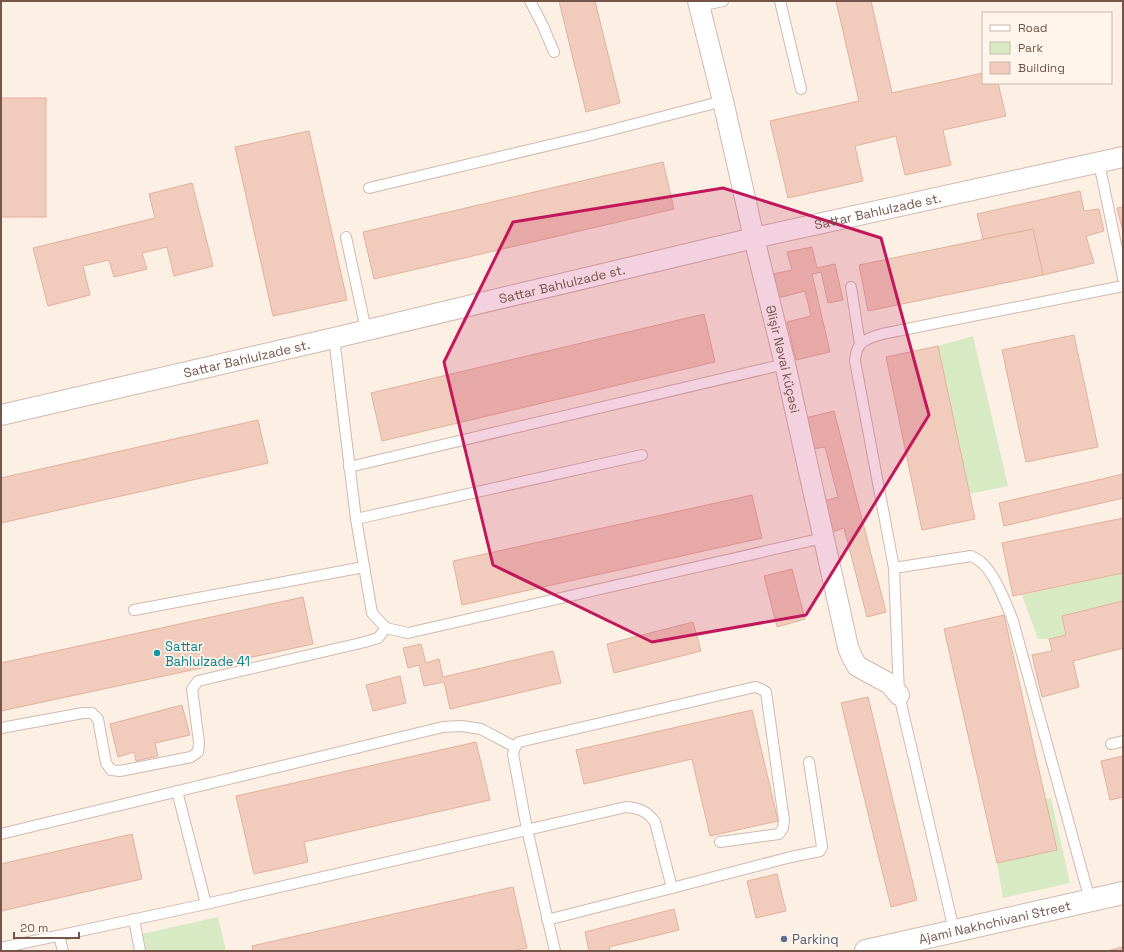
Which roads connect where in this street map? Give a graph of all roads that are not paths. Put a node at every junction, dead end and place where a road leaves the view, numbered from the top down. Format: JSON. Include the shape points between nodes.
{"nodes":[{"id":1,"x":530,"y":1,"type":"edge"},
{"id":2,"x":723,"y":1,"type":"edge"},
{"id":3,"x":780,"y":1,"type":"edge"},
{"id":4,"x":699,"y":4,"type":"edge"},
{"id":5,"x":554,"y":52,"type":"dead end"},
{"id":6,"x":801,"y":88,"type":"dead end"},
{"id":7,"x":723,"y":101,"type":"junction"},
{"id":8,"x":1123,"y":157,"type":"edge"},
{"id":9,"x":1099,"y":162,"type":"junction"},
{"id":10,"x":369,"y":188,"type":"dead end"},
{"id":11,"x":346,"y":237,"type":"dead end"},
{"id":12,"x":754,"y":238,"type":"junction"},
{"id":13,"x":1123,"y":278,"type":"edge"},
{"id":14,"x":1123,"y":286,"type":"edge"},
{"id":15,"x":851,"y":287,"type":"dead end"},
{"id":16,"x":366,"y":330,"type":"junction"},
{"id":17,"x":334,"y":338,"type":"junction"},
{"id":18,"x":860,"y":344,"type":"junction"},
{"id":19,"x":785,"y":364,"type":"junction"},
{"id":20,"x":1,"y":414,"type":"edge"},
{"id":21,"x":642,"y":455,"type":"dead end"},
{"id":22,"x":349,"y":467,"type":"junction"},
{"id":23,"x":356,"y":519,"type":"junction"},
{"id":24,"x":824,"y":538,"type":"junction"},
{"id":25,"x":364,"y":567,"type":"junction"},
{"id":26,"x":894,"y":568,"type":"junction"},
{"id":27,"x":134,"y":610,"type":"dead end"},
{"id":28,"x":386,"y":628,"type":"junction"},
{"id":29,"x":899,"y":695,"type":"junction"},
{"id":30,"x":1,"y":728,"type":"edge"},
{"id":31,"x":1123,"y":741,"type":"edge"},
{"id":32,"x":1111,"y":744,"type":"dead end"},
{"id":33,"x":515,"y":747,"type":"junction"},
{"id":34,"x":809,"y":762,"type":"dead end"},
{"id":35,"x":177,"y":791,"type":"junction"},
{"id":36,"x":527,"y":829,"type":"junction"},
{"id":37,"x":1,"y":834,"type":"edge"},
{"id":38,"x":720,"y":842,"type":"dead end"},
{"id":39,"x":672,"y":888,"type":"junction"},
{"id":40,"x":1123,"y":893,"type":"edge"},
{"id":41,"x":1090,"y":900,"type":"junction"},
{"id":42,"x":206,"y":904,"type":"junction"},
{"id":43,"x":134,"y":919,"type":"junction"},
{"id":44,"x":547,"y":920,"type":"junction"},
{"id":45,"x":954,"y":930,"type":"junction"},
{"id":46,"x":59,"y":936,"type":"junction"},
{"id":47,"x":923,"y":944,"type":"edge"},
{"id":48,"x":1,"y":948,"type":"edge"},
{"id":49,"x":63,"y":951,"type":"edge"},
{"id":50,"x":140,"y":951,"type":"edge"},
{"id":51,"x":555,"y":951,"type":"edge"},
{"id":52,"x":866,"y":951,"type":"edge"}],
"edges":[{"from":1,"to":5,"type":"lane"},
{"from":2,"to":4,"type":"lane"},
{"from":3,"to":6,"type":"lane"},
{"from":4,"to":7,"type":"street","name":"Əlişir Nəvai küçəsi"},
{"from":7,"to":10,"type":"lane"},
{"from":7,"to":12,"type":"street","name":"Əlişir Nəvai küçəsi"},
{"from":8,"to":9,"type":"street","name":"Sattar Bahlulzade st."},
{"from":9,"to":12,"type":"street","name":"Sattar Bahlulzade st."},
{"from":9,"to":13,"type":"lane"},
{"from":11,"to":16,"type":"lane"},
{"from":12,"to":16,"type":"street","name":"Sattar Bahlulzade st."},
{"from":12,"to":19,"type":"street","name":"Əlişir Nəvai küçəsi"},
{"from":14,"to":18,"type":"lane","via":[[882,334],[868,338]]},
{"from":15,"to":18,"type":"lane"},
{"from":16,"to":17,"type":"street","name":"Sattar Bahlulzade st."},
{"from":17,"to":20,"type":"street","name":"Sattar Bahlulzade st."},
{"from":17,"to":22,"type":"lane"},
{"from":18,"to":26,"type":"lane","via":[[856,352],[856,362]]},
{"from":19,"to":22,"type":"lane"},
{"from":19,"to":24,"type":"street","name":"Əlişir Nəvai küçəsi"},
{"from":21,"to":23,"type":"lane"},
{"from":22,"to":23,"type":"lane"},
{"from":23,"to":25,"type":"lane"},
{"from":24,"to":28,"type":"lane","via":[[408,633]]},
{"from":24,"to":29,"type":"street","name":"Əlişir Nəvai küçəsi","via":[[852,657],[857,666],[890,684]]},
{"from":25,"to":27,"type":"lane"},
{"from":25,"to":28,"type":"lane","via":[[372,613]]},
{"from":26,"to":29,"type":"lane"},
{"from":26,"to":41,"type":"lane","via":[[971,556],[983,563],[991,575],[1013,621]]},
{"from":28,"to":30,"type":"lane","via":[[378,638],[365,642],[198,681],[192,689],[199,742],[198,752],[191,757],[120,771],[111,770],[106,763],[98,719],[92,713]]},
{"from":29,"to":45,"type":"lane"},
{"from":31,"to":32,"type":"lane"},
{"from":33,"to":35,"type":"lane","via":[[481,729],[443,727]]},
{"from":33,"to":36,"type":"lane","via":[[513,754]]},
{"from":33,"to":38,"type":"lane","via":[[519,742],[755,687],[761,689],[766,692],[783,828],[779,834]]},
{"from":34,"to":39,"type":"lane","via":[[822,847],[820,851]]},
{"from":35,"to":37,"type":"lane"},
{"from":35,"to":42,"type":"lane"},
{"from":36,"to":39,"type":"lane","via":[[626,807],[638,808],[649,814],[655,822]]},
{"from":36,"to":42,"type":"lane"},
{"from":36,"to":44,"type":"lane"},
{"from":39,"to":44,"type":"lane"},
{"from":40,"to":41,"type":"street","name":"Ajami Nakhchivani Street"},
{"from":41,"to":45,"type":"street","name":"Ajami Nakhchivani Street"},
{"from":42,"to":43,"type":"lane"},
{"from":43,"to":46,"type":"lane"},
{"from":43,"to":50,"type":"lane"},
{"from":44,"to":51,"type":"lane"},
{"from":45,"to":47,"type":"street","name":"Ajami Nakhchivani Street"},
{"from":46,"to":48,"type":"lane"},
{"from":46,"to":49,"type":"lane"},
{"from":47,"to":52,"type":"street","name":"Ajami Nakhchivani Street"}]}
